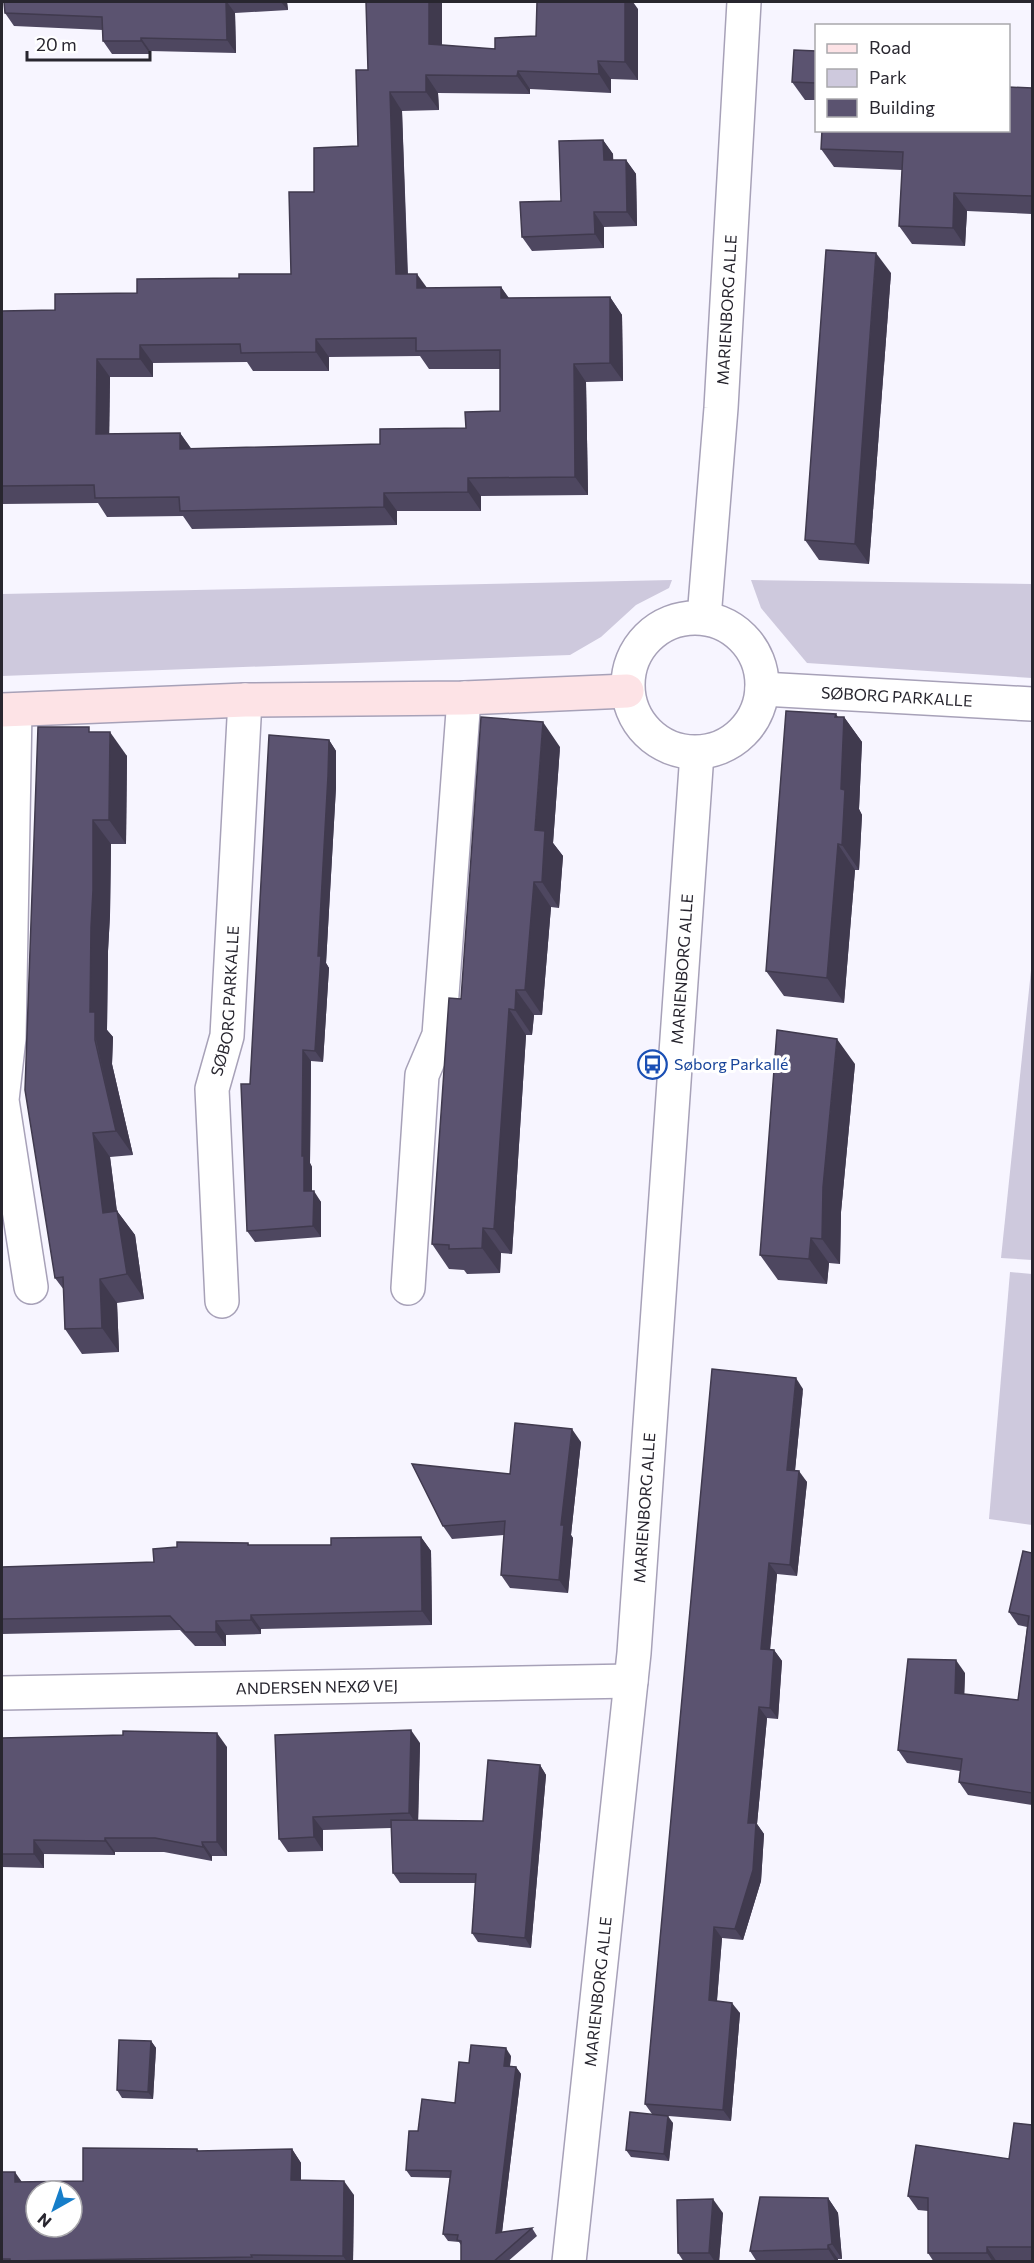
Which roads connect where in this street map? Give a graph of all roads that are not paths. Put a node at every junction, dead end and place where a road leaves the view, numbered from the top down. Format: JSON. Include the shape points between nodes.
{"nodes":[{"id":1,"x":744,"y":2,"type":"edge"},
{"id":2,"x":704,"y":618,"type":"junction"},
{"id":3,"x":762,"y":689,"type":"junction"},
{"id":4,"x":627,"y":691,"type":"junction"},
{"id":5,"x":464,"y":699,"type":"junction"},
{"id":6,"x":245,"y":700,"type":"junction"},
{"id":7,"x":1032,"y":705,"type":"edge"},
{"id":8,"x":8,"y":710,"type":"edge"},
{"id":9,"x":697,"y":753,"type":"junction"},
{"id":10,"x":31,"y":1287,"type":"dead end"},
{"id":11,"x":408,"y":1288,"type":"dead end"},
{"id":12,"x":222,"y":1301,"type":"dead end"},
{"id":13,"x":631,"y":1681,"type":"junction"},
{"id":14,"x":2,"y":1693,"type":"edge"},
{"id":15,"x":568,"y":2262,"type":"edge"}],
"edges":[{"from":1,"to":2,"type":"street","name":"MARIENBORG ALLE","via":[[721,408]]},
{"from":2,"to":3,"type":"street","via":[[727,626],[747,642],[759,664]]},
{"from":2,"to":4,"type":"street","via":[[674,621],[648,636],[631,662]]},
{"from":3,"to":7,"type":"street","name":"SØBORG PARKALLE"},
{"from":3,"to":9,"type":"street","via":[[757,712],[742,733],[722,747]]},
{"from":4,"to":5,"type":"street"},
{"from":4,"to":9,"type":"street","via":[[634,716],[650,736],[672,749]]},
{"from":5,"to":6,"type":"street"},
{"from":5,"to":11,"type":"street","via":[[440,1035],[422,1075]]},
{"from":6,"to":8,"type":"street"},
{"from":6,"to":12,"type":"street","name":"SØBORG PARKALLE","via":[[227,1036],[212,1089]]},
{"from":8,"to":10,"type":"street","via":[[9,1038],[2,1100]]},
{"from":9,"to":13,"type":"street","name":"MARIENBORG ALLE"},
{"from":13,"to":14,"type":"street","name":"ANDERSEN NEXØ VEJ"},
{"from":13,"to":15,"type":"street","name":"MARIENBORG ALLE"}]}
